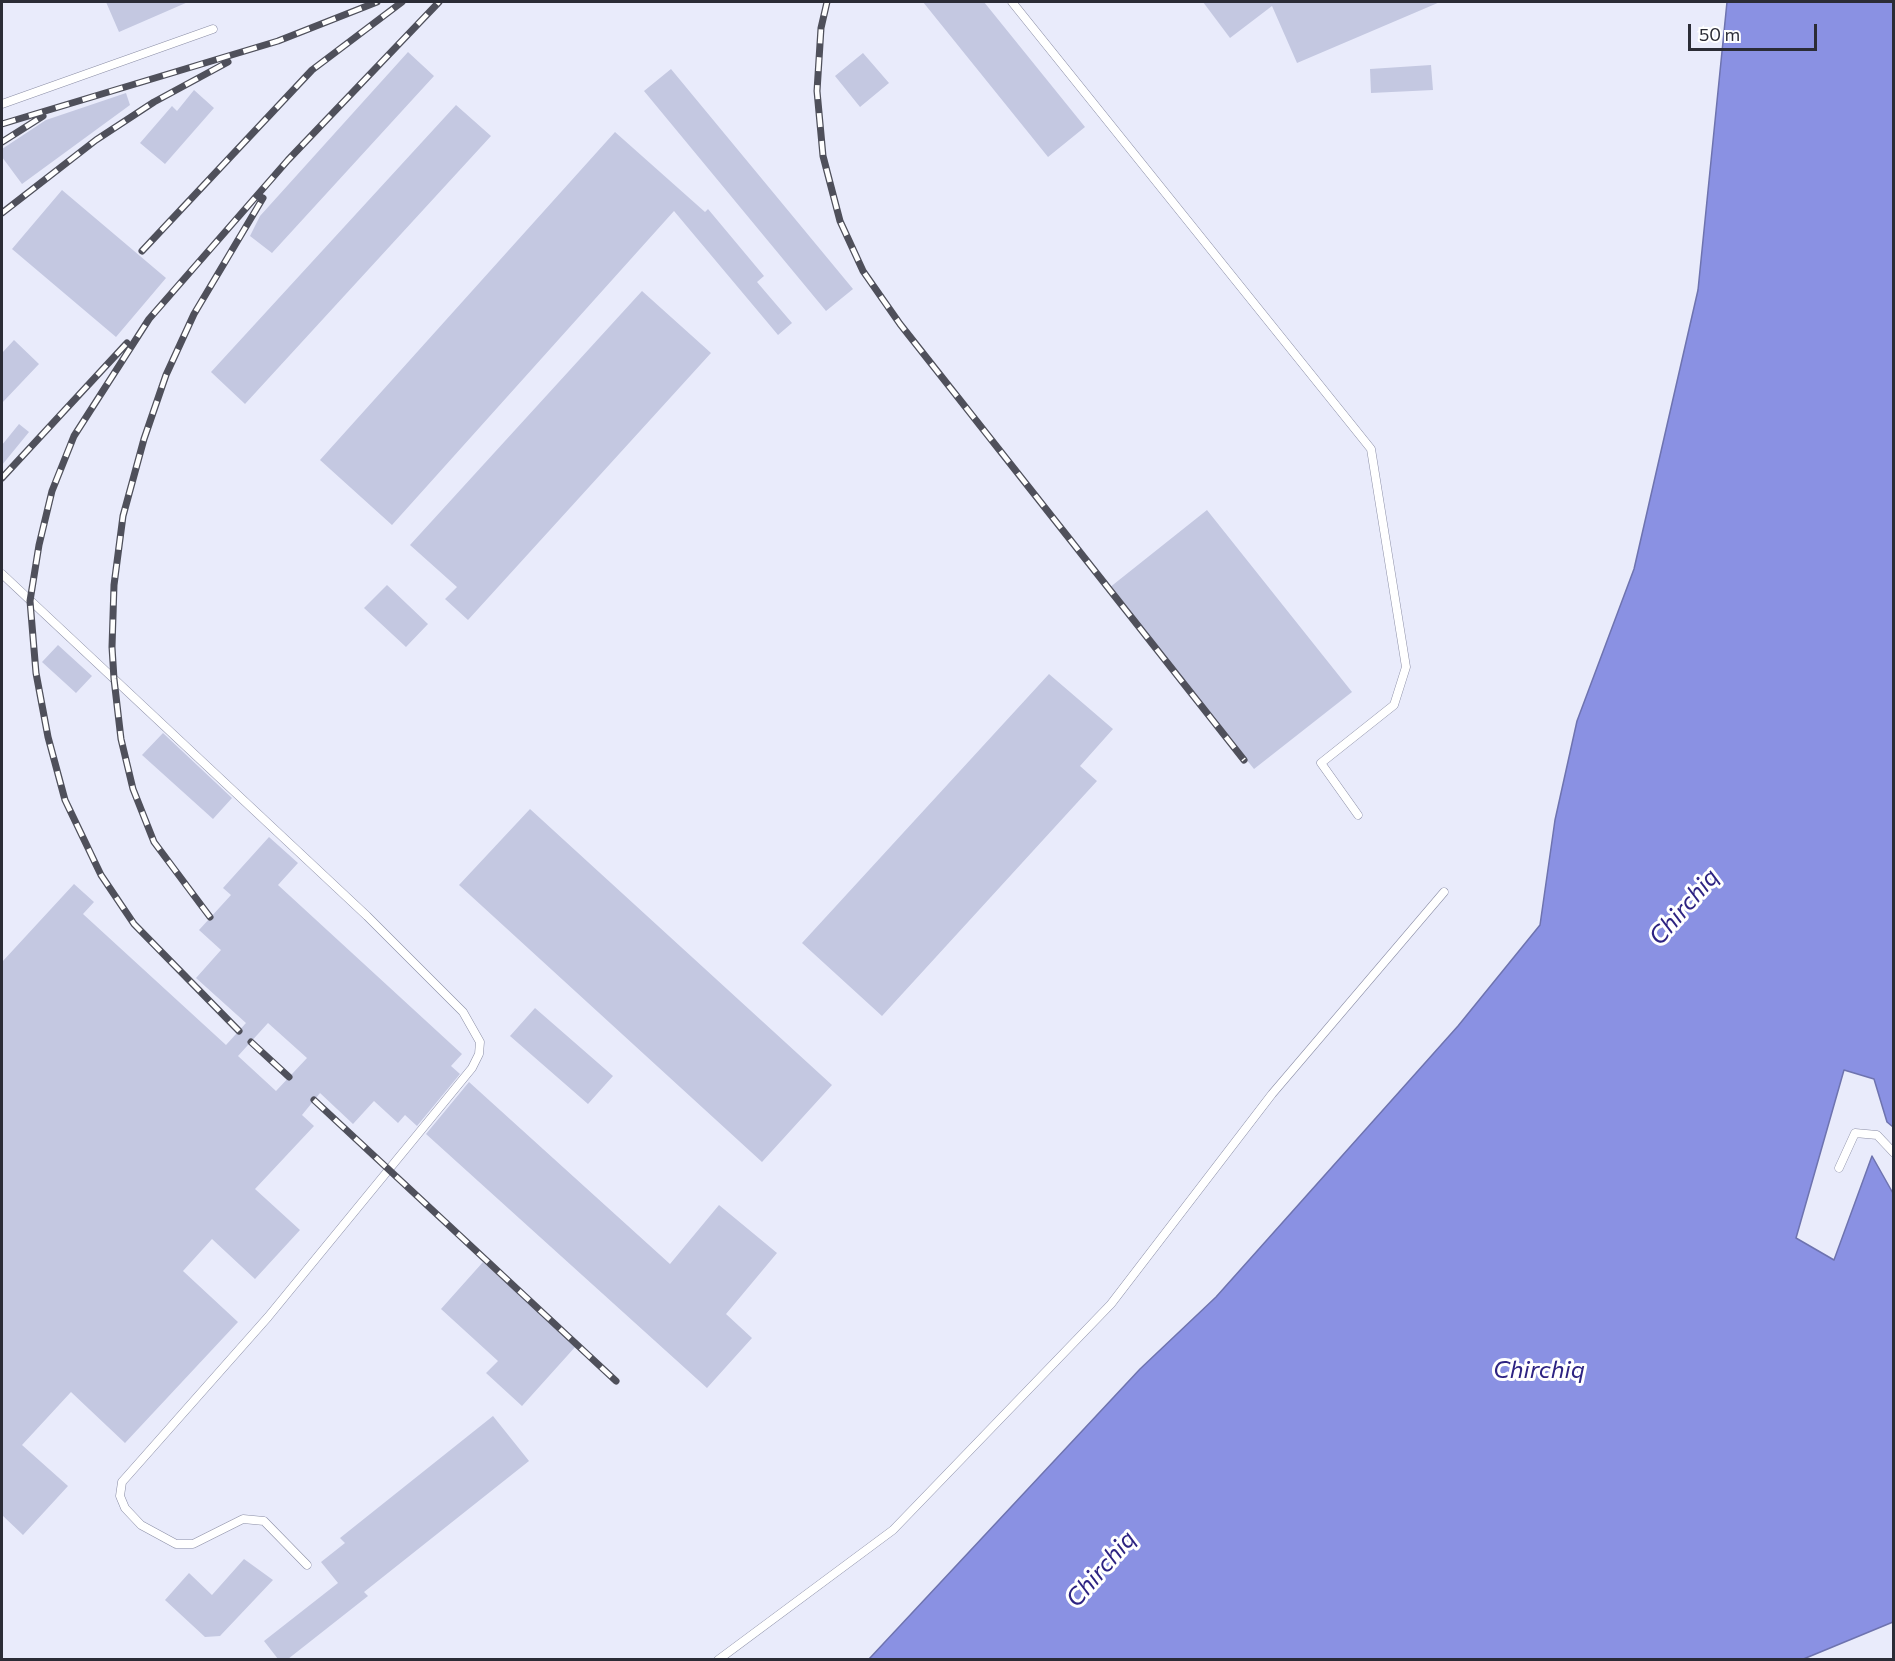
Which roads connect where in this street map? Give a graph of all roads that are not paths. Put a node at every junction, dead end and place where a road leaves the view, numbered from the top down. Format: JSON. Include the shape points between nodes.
{"nodes":[{"id":1,"x":1012,"y":2,"type":"edge"},
{"id":2,"x":213,"y":29,"type":"dead end"},
{"id":3,"x":2,"y":104,"type":"edge"},
{"id":4,"x":2,"y":574,"type":"edge"},
{"id":5,"x":1358,"y":815,"type":"dead end"},
{"id":6,"x":1444,"y":892,"type":"dead end"},
{"id":7,"x":1893,"y":1153,"type":"edge"},
{"id":8,"x":1839,"y":1168,"type":"dead end"},
{"id":9,"x":307,"y":1565,"type":"dead end"},
{"id":10,"x":718,"y":1659,"type":"edge"}],
"edges":[{"from":1,"to":5,"type":"lane","via":[[1371,449],[1406,667],[1394,705],[1321,763]]},
{"from":2,"to":3,"type":"lane"},
{"from":4,"to":9,"type":"lane","via":[[367,916],[463,1012],[480,1042],[472,1068],[268,1317],[122,1482],[120,1497],[125,1508],[141,1525],[176,1544],[194,1544],[243,1519],[264,1521]]},
{"from":6,"to":10,"type":"lane","via":[[1272,1094],[1111,1304],[893,1530]]},
{"from":7,"to":8,"type":"lane","via":[[1877,1135],[1855,1133]]}]}
